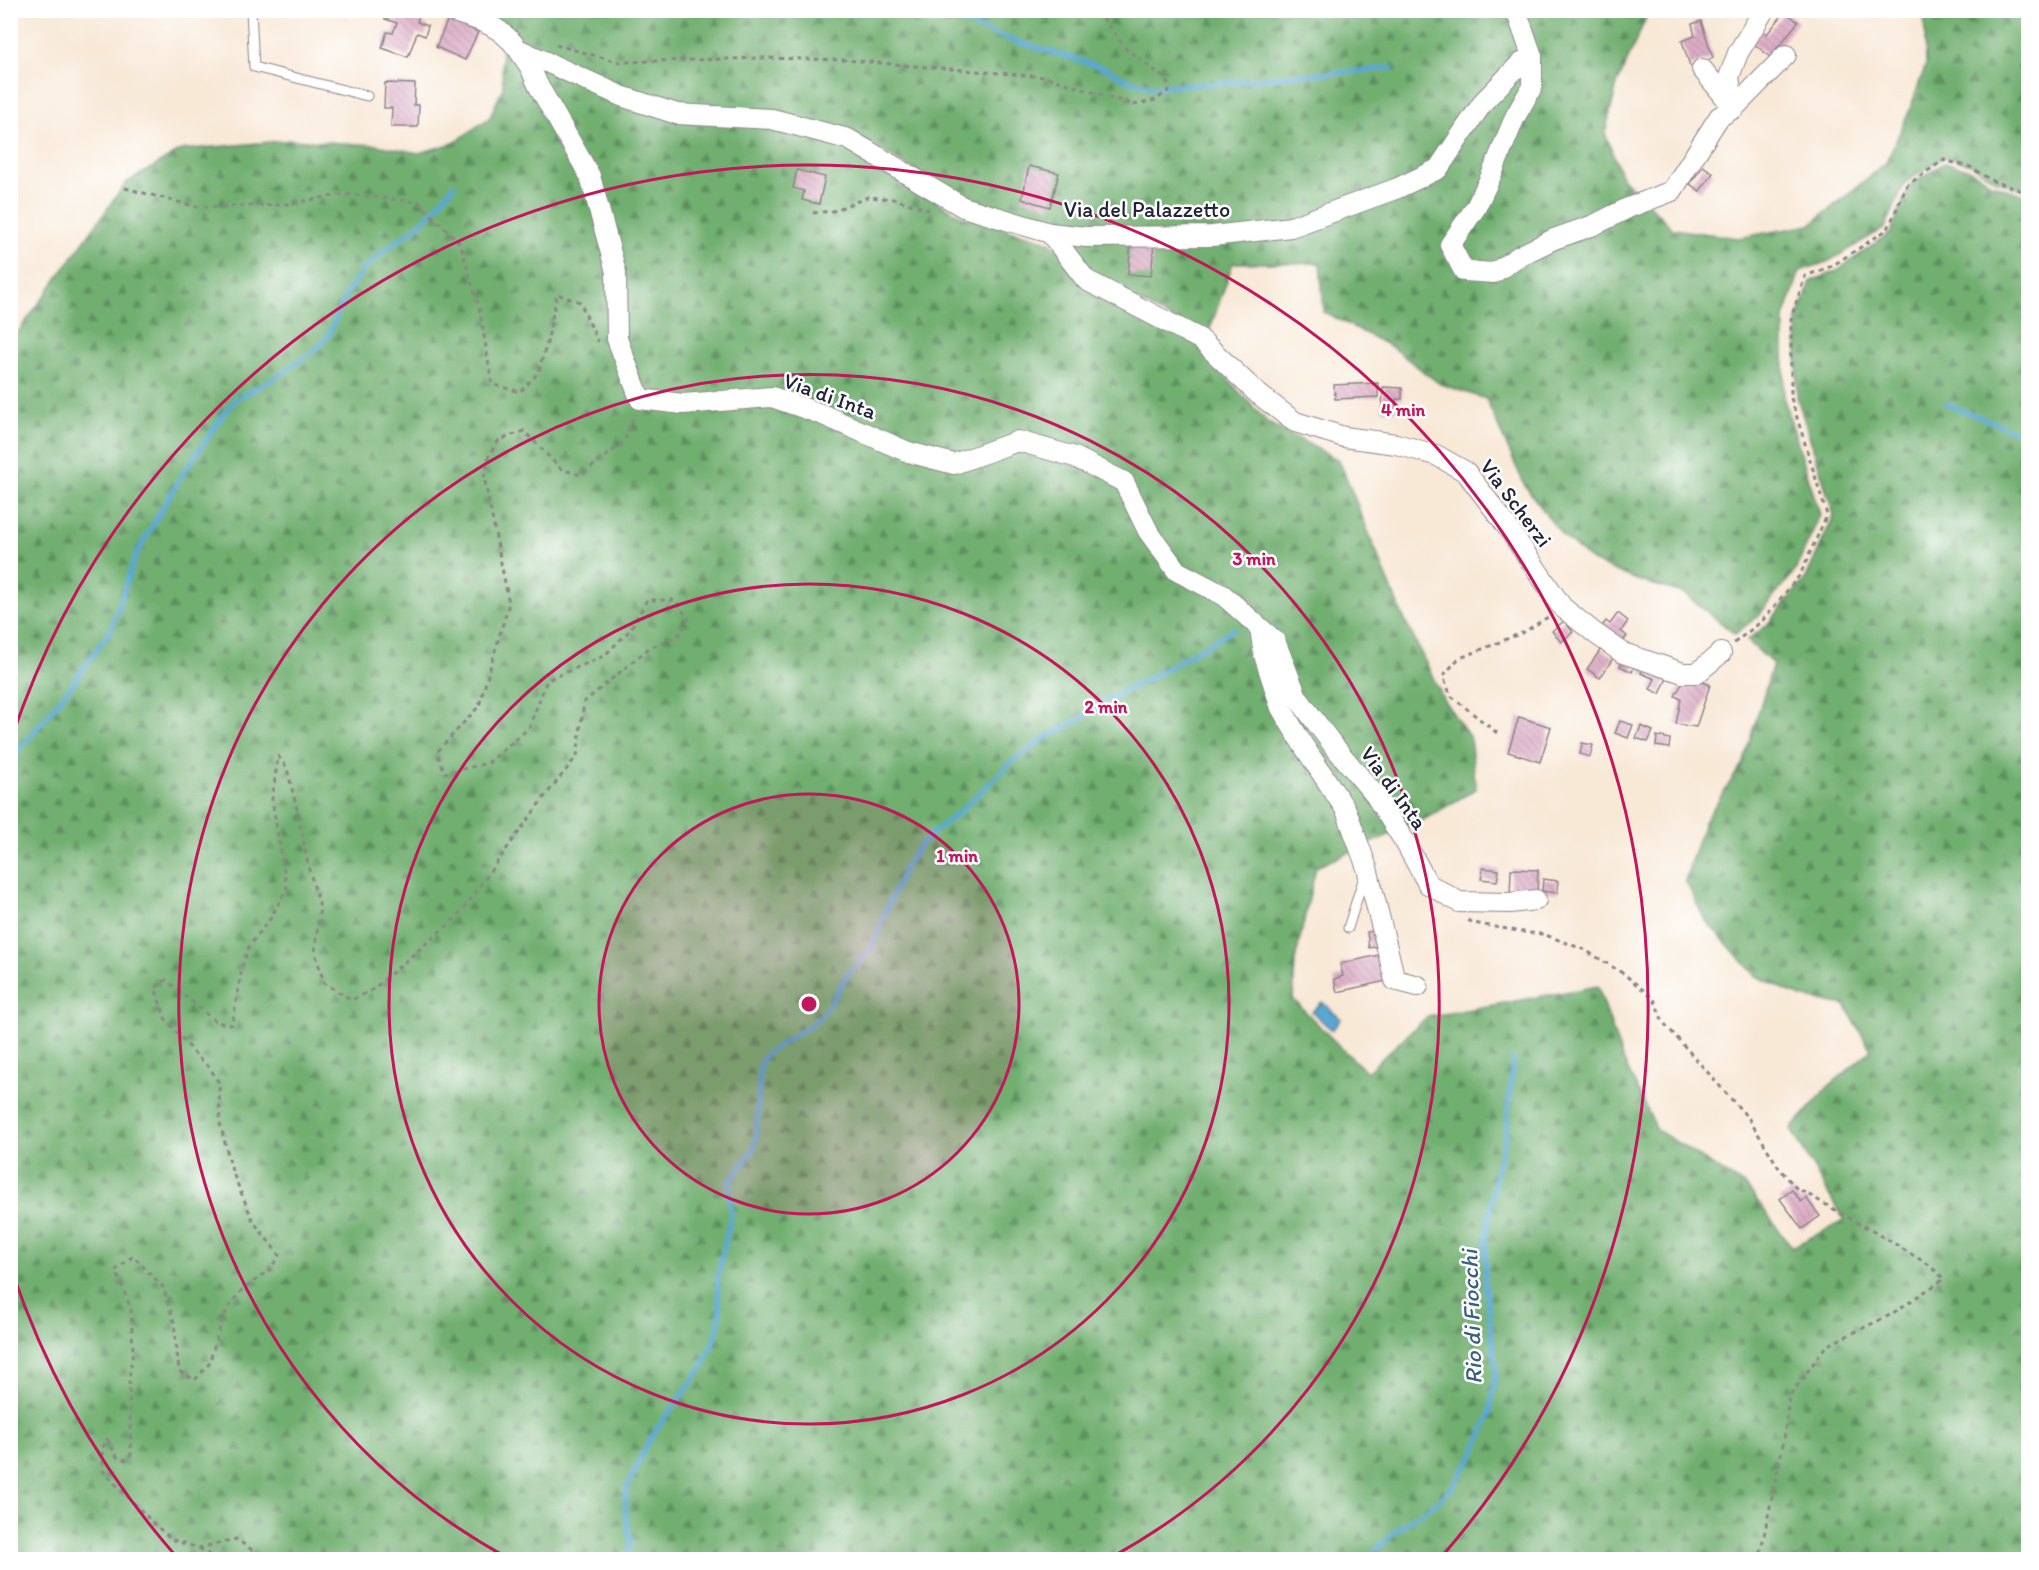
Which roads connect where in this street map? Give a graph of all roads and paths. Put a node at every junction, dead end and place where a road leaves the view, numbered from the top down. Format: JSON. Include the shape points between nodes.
{"nodes":[{"id":1,"x":251,"y":10,"type":"edge"},
{"id":2,"x":446,"y":10,"type":"edge"},
{"id":3,"x":1097,"y":10,"type":"edge"},
{"id":4,"x":1515,"y":10,"type":"edge"},
{"id":5,"x":1764,"y":10,"type":"edge"},
{"id":6,"x":554,"y":44,"type":"dead end"},
{"id":7,"x":518,"y":49,"type":"junction"},
{"id":8,"x":1786,"y":55,"type":"dead end"},
{"id":9,"x":1532,"y":56,"type":"junction"},
{"id":10,"x":1702,"y":69,"type":"dead end"},
{"id":11,"x":367,"y":96,"type":"dead end"},
{"id":12,"x":1734,"y":108,"type":"junction"},
{"id":13,"x":125,"y":188,"type":"dead end"},
{"id":14,"x":2028,"y":193,"type":"edge"},
{"id":15,"x":929,"y":210,"type":"dead end"},
{"id":16,"x":813,"y":213,"type":"dead end"},
{"id":17,"x":1050,"y":232,"type":"junction"},
{"id":18,"x":597,"y":342,"type":"dead end"},
{"id":19,"x":640,"y":399,"type":"junction"},
{"id":20,"x":1562,"y":607,"type":"junction"},
{"id":21,"x":1260,"y":628,"type":"junction"},
{"id":22,"x":1721,"y":653,"type":"joint"},
{"id":23,"x":1497,"y":733,"type":"dead end"},
{"id":24,"x":1367,"y":868,"type":"junction"},
{"id":25,"x":1536,"y":900,"type":"dead end"},
{"id":26,"x":1466,"y":919,"type":"dead end"},
{"id":27,"x":1348,"y":928,"type":"dead end"},
{"id":28,"x":1418,"y":986,"type":"dead end"},
{"id":29,"x":199,"y":1548,"type":"junction"},
{"id":30,"x":217,"y":1560,"type":"edge"},
{"id":31,"x":312,"y":1560,"type":"edge"},
{"id":32,"x":1759,"y":1560,"type":"edge"}],
"edges":[{"from":1,"to":11,"type":"lane","via":[[254,67]]},
{"from":2,"to":7,"type":"street","name":"Via del Palazzetto","via":[[483,21],[507,35]]},
{"from":3,"to":6,"type":"path","via":[[1125,48],[1167,80],[1169,90],[1156,100],[1134,105],[1046,77],[845,60],[619,62]]},
{"from":4,"to":9,"type":"street"},
{"from":5,"to":12,"type":"street","via":[[1738,53],[1729,77]]},
{"from":7,"to":17,"type":"street","name":"Via del Palazzetto","via":[[621,96],[677,114],[772,119],[848,138],[963,207]]},
{"from":7,"to":19,"type":"street","via":[[590,176],[616,272],[617,339]]},
{"from":8,"to":12,"type":"street"},
{"from":9,"to":12,"type":"street","via":[[1532,87],[1476,207],[1450,245],[1464,271],[1494,273],[1554,239],[1671,191],[1719,117]]},
{"from":9,"to":17,"type":"street","name":"Via del Palazzetto","via":[[1484,101],[1438,169],[1398,188],[1291,227],[1212,236],[1086,237]]},
{"from":10,"to":12,"type":"street"},
{"from":13,"to":18,"type":"path","via":[[197,207],[280,205],[346,194],[418,202],[460,243],[480,311],[492,384],[520,392],[538,373],[557,294],[580,302]]},
{"from":14,"to":22,"type":"path","via":[[1944,160],[1907,184],[1888,229],[1832,266],[1805,276],[1791,319],[1791,398],[1827,515],[1800,575],[1762,621]]},
{"from":15,"to":16,"type":"path","via":[[895,199],[868,197],[833,211]]},
{"from":17,"to":20,"type":"street","name":"Via Scherzi","via":[[1086,280],[1200,339],[1257,393],[1295,422],[1344,437],[1396,444],[1436,455],[1466,472]]},
{"from":19,"to":21,"type":"street","name":"Via di Inta","via":[[683,404],[772,398],[821,414],[908,452],[954,464],[1018,441],[1075,457],[1124,482],[1148,531],[1177,571],[1223,595]]},
{"from":19,"to":29,"type":"path","via":[[624,442],[581,475],[561,469],[524,431],[498,440],[489,455],[484,477],[509,603],[479,706],[437,752],[445,773],[488,763],[529,728],[546,680],[604,656],[630,630],[647,600],[675,600],[688,620],[678,636],[649,648],[584,702],[577,756],[458,916],[372,990],[352,1000],[324,983],[315,952],[320,907],[287,768],[278,756],[272,800],[287,888],[270,920],[249,946],[232,1025],[216,1022],[166,980],[155,988],[165,1018],[219,1083],[220,1123],[232,1171],[253,1221],[279,1255],[271,1269],[234,1300],[223,1317],[209,1364],[195,1380],[179,1371],[174,1322],[163,1287],[133,1256],[116,1270],[131,1310],[131,1455],[127,1460],[118,1458],[107,1439],[102,1449],[103,1471],[173,1540]]},
{"from":20,"to":22,"type":"street","name":"Via Scherzi","via":[[1623,653],[1670,670],[1697,673]]},
{"from":20,"to":23,"type":"path","via":[[1524,632],[1458,659],[1443,676],[1451,696]]},
{"from":21,"to":24,"type":"street","via":[[1281,708],[1346,810]]},
{"from":21,"to":25,"type":"street","name":"Via di Inta","via":[[1275,641],[1297,697],[1375,795],[1428,884],[1459,902]]},
{"from":24,"to":27,"type":"lane"},
{"from":24,"to":28,"type":"street","via":[[1395,980]]},
{"from":26,"to":32,"type":"path","via":[[1543,934],[1585,950],[1624,974],[1654,999],[1663,1022],[1749,1119],[1795,1187],[1895,1244],[1944,1279],[1890,1315],[1826,1346],[1789,1397]]},
{"from":29,"to":30,"type":"path"},
{"from":29,"to":31,"type":"path","via":[[236,1539],[264,1558],[294,1556]]}]}
